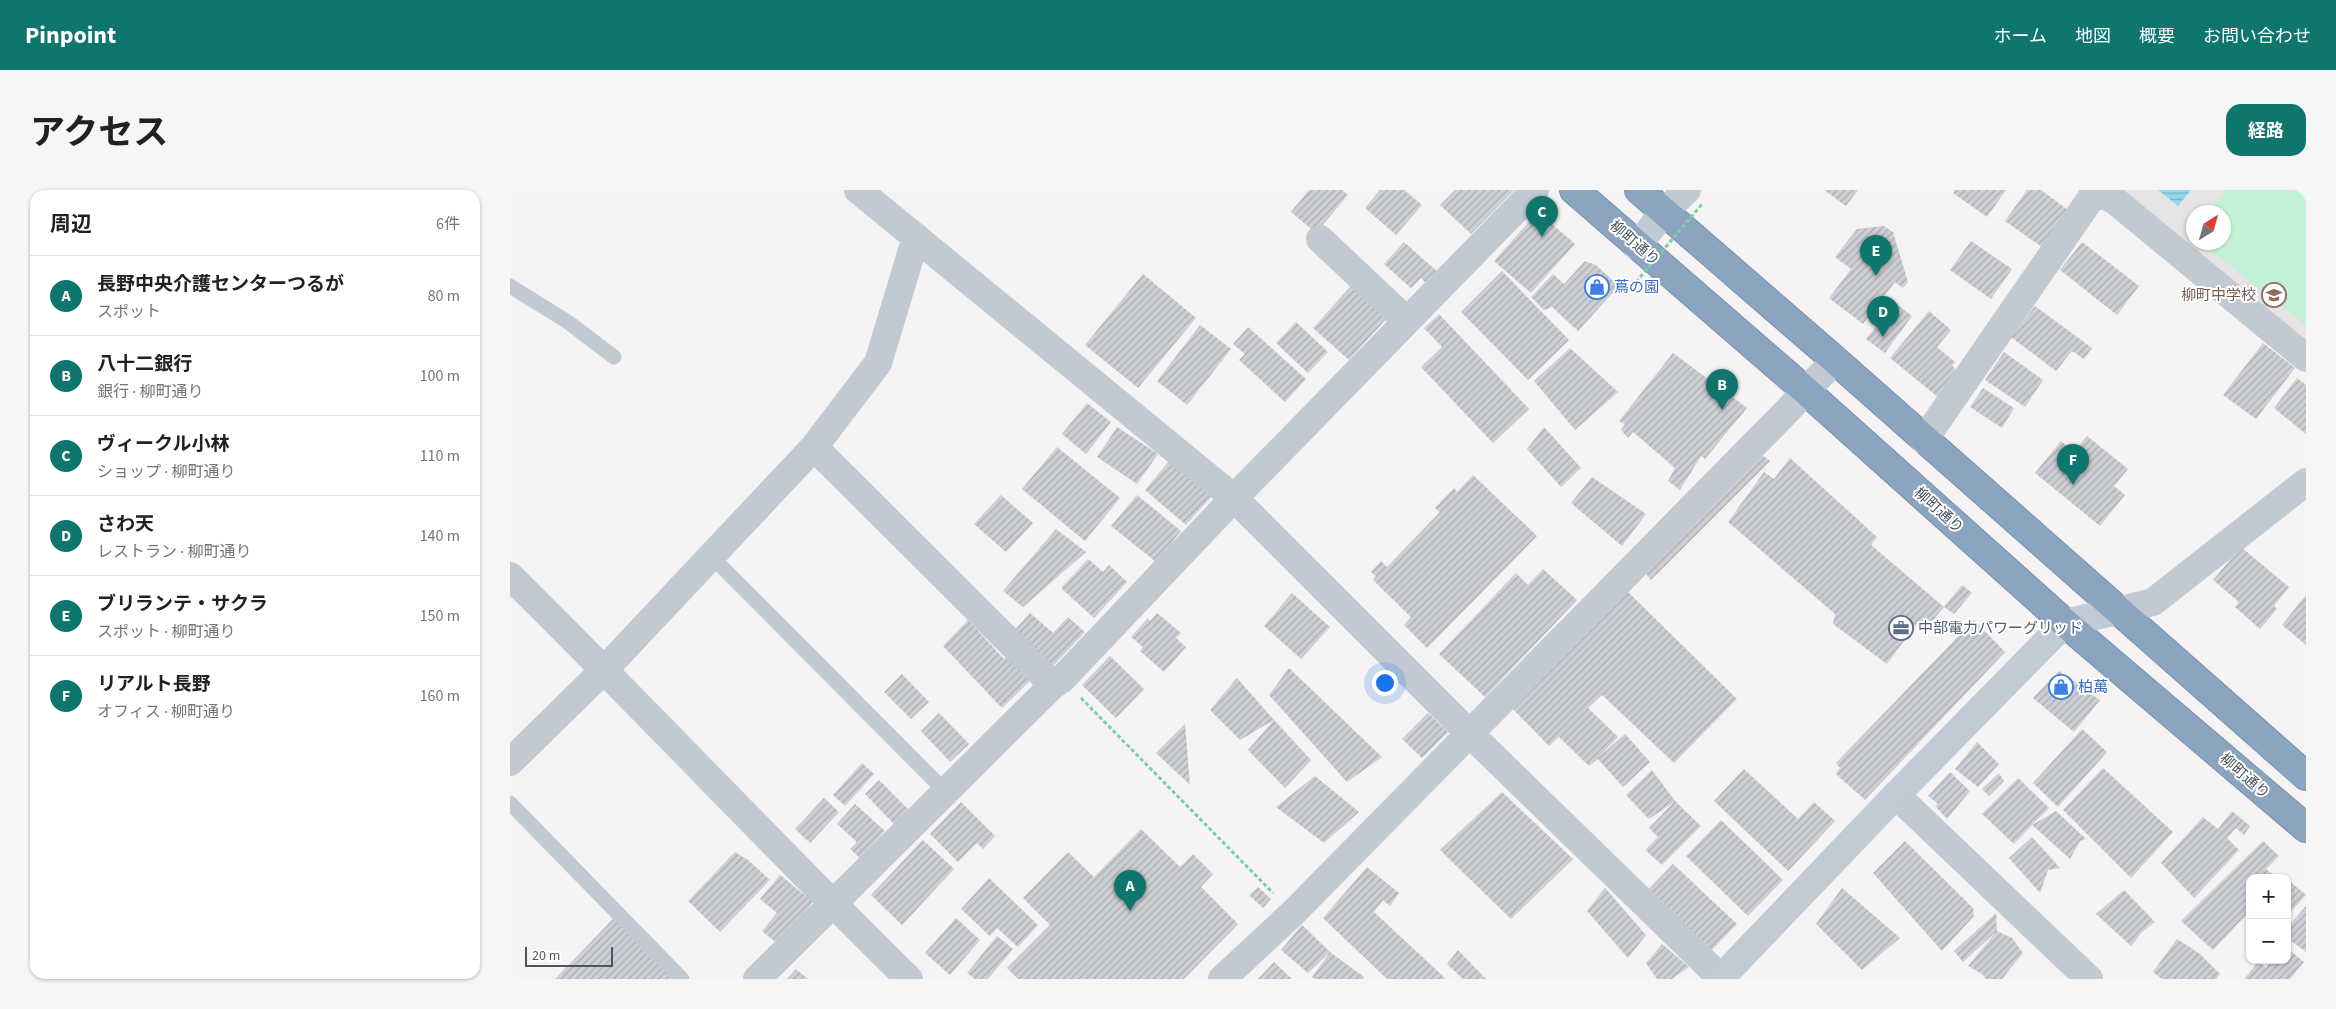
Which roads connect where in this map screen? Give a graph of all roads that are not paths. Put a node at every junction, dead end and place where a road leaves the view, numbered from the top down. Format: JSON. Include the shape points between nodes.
{"nodes":[{"id":1,"x":1535,"y":190,"type":"edge"},
{"id":2,"x":1574,"y":190,"type":"edge"},
{"id":3,"x":1639,"y":190,"type":"edge"},
{"id":4,"x":2095,"y":191,"type":"edge"},
{"id":5,"x":871,"y":194,"type":"edge"},
{"id":6,"x":1695,"y":197,"type":"edge"},
{"id":7,"x":1664,"y":212,"type":"junction"},
{"id":8,"x":916,"y":237,"type":"junction"},
{"id":9,"x":1320,"y":239,"type":"dead end"},
{"id":10,"x":1637,"y":246,"type":"junction"},
{"id":11,"x":510,"y":286,"type":"edge"},
{"id":12,"x":1407,"y":321,"type":"junction"},
{"id":13,"x":614,"y":357,"type":"dead end"},
{"id":14,"x":2306,"y":358,"type":"edge"},
{"id":15,"x":1835,"y":360,"type":"junction"},
{"id":16,"x":1806,"y":391,"type":"junction"},
{"id":17,"x":1924,"y":440,"type":"junction"},
{"id":18,"x":814,"y":447,"type":"junction"},
{"id":19,"x":2306,"y":482,"type":"edge"},
{"id":20,"x":1234,"y":498,"type":"junction"},
{"id":21,"x":711,"y":556,"type":"junction"},
{"id":22,"x":510,"y":576,"type":"edge"},
{"id":23,"x":2117,"y":611,"type":"junction"},
{"id":24,"x":2065,"y":622,"type":"junction"},
{"id":25,"x":605,"y":670,"type":"junction"},
{"id":26,"x":1058,"y":682,"type":"junction"},
{"id":27,"x":1470,"y":734,"type":"junction"},
{"id":28,"x":510,"y":762,"type":"edge"},
{"id":29,"x":2306,"y":776,"type":"edge"},
{"id":30,"x":945,"y":791,"type":"junction"},
{"id":31,"x":1896,"y":795,"type":"junction"},
{"id":32,"x":510,"y":803,"type":"edge"},
{"id":33,"x":2306,"y":828,"type":"edge"},
{"id":34,"x":832,"y":903,"type":"junction"},
{"id":35,"x":682,"y":979,"type":"edge"},
{"id":36,"x":757,"y":979,"type":"edge"},
{"id":37,"x":909,"y":979,"type":"edge"},
{"id":38,"x":1222,"y":979,"type":"edge"},
{"id":39,"x":1721,"y":979,"type":"edge"},
{"id":40,"x":2089,"y":979,"type":"edge"}],
"edges":[{"from":1,"to":12,"type":"street"},
{"from":2,"to":10,"type":"highway","name":"柳町通り"},
{"from":3,"to":7,"type":"highway"},
{"from":4,"to":14,"type":"street","via":[[2114,200]]},
{"from":4,"to":17,"type":"street"},
{"from":5,"to":8,"type":"street"},
{"from":6,"to":7,"type":"street"},
{"from":7,"to":10,"type":"street"},
{"from":7,"to":15,"type":"highway"},
{"from":8,"to":18,"type":"street","via":[[878,363]]},
{"from":8,"to":20,"type":"street"},
{"from":9,"to":12,"type":"street"},
{"from":10,"to":16,"type":"highway","name":"柳町通り"},
{"from":11,"to":13,"type":"lane","via":[[568,322]]},
{"from":12,"to":20,"type":"street"},
{"from":15,"to":16,"type":"street"},
{"from":15,"to":17,"type":"highway"},
{"from":16,"to":24,"type":"highway","name":"柳町通り"},
{"from":16,"to":27,"type":"street"},
{"from":17,"to":23,"type":"highway"},
{"from":18,"to":21,"type":"street"},
{"from":18,"to":26,"type":"street"},
{"from":19,"to":23,"type":"street","via":[[2153,602]]},
{"from":20,"to":26,"type":"street"},
{"from":20,"to":27,"type":"street"},
{"from":21,"to":25,"type":"street"},
{"from":21,"to":30,"type":"lane"},
{"from":22,"to":25,"type":"street"},
{"from":23,"to":24,"type":"street"},
{"from":23,"to":29,"type":"highway"},
{"from":24,"to":31,"type":"street"},
{"from":24,"to":33,"type":"highway","name":"柳町通り"},
{"from":25,"to":28,"type":"street"},
{"from":25,"to":34,"type":"street"},
{"from":26,"to":30,"type":"street"},
{"from":27,"to":38,"type":"street","via":[[1293,913]]},
{"from":27,"to":39,"type":"street"},
{"from":30,"to":34,"type":"street"},
{"from":31,"to":39,"type":"street"},
{"from":31,"to":40,"type":"street"},
{"from":32,"to":35,"type":"lane"},
{"from":34,"to":36,"type":"street"},
{"from":34,"to":37,"type":"street"}]}
